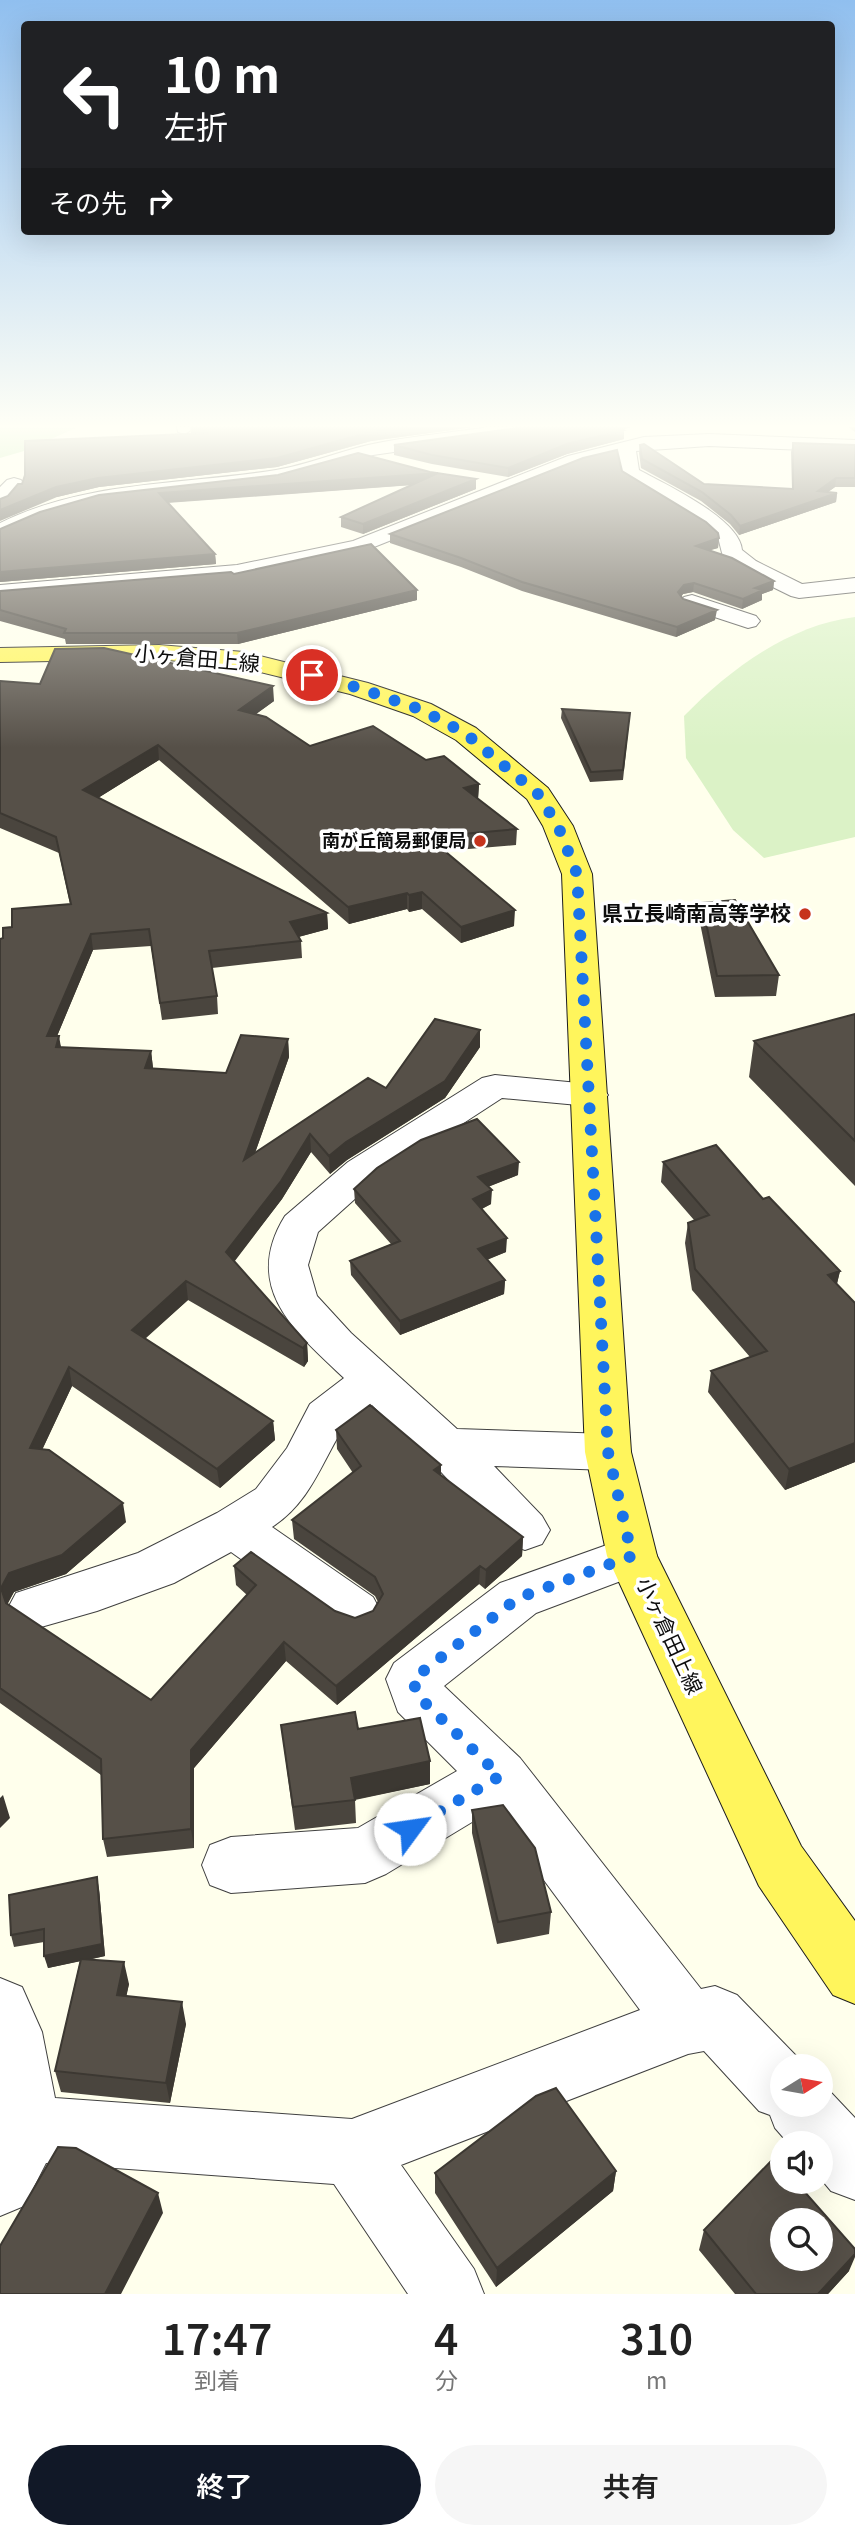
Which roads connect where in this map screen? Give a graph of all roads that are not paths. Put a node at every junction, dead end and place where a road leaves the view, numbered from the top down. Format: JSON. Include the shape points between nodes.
{"nodes":[{"id":1,"x":389,"y":534,"type":"edge"},
{"id":2,"x":725,"y":534,"type":"edge"},
{"id":3,"x":13,"y":580,"type":"edge"},
{"id":4,"x":855,"y":585,"type":"edge"},
{"id":5,"x":0,"y":592,"type":"edge"},
{"id":6,"x":692,"y":602,"type":"edge"},
{"id":7,"x":748,"y":621,"type":"dead end"},
{"id":8,"x":0,"y":655,"type":"edge"},
{"id":9,"x":589,"y":1095,"type":"junction"},
{"id":10,"x":375,"y":1378,"type":"junction"},
{"id":11,"x":446,"y":1446,"type":"junction"},
{"id":12,"x":608,"y":1452,"type":"junction"},
{"id":13,"x":234,"y":1527,"type":"junction"},
{"id":14,"x":525,"y":1530,"type":"dead end"},
{"id":15,"x":632,"y":1556,"type":"junction"},
{"id":16,"x":34,"y":1608,"type":"dead end"},
{"id":17,"x":355,"y":1612,"type":"dead end"},
{"id":18,"x":500,"y":1776,"type":"junction"},
{"id":19,"x":231,"y":1865,"type":"dead end"},
{"id":20,"x":855,"y":1973,"type":"edge"},
{"id":21,"x":0,"y":2009,"type":"edge"},
{"id":22,"x":688,"y":2023,"type":"junction"},
{"id":23,"x":770,"y":2075,"type":"edge"},
{"id":24,"x":810,"y":2118,"type":"edge"},
{"id":25,"x":9,"y":2147,"type":"edge"},
{"id":26,"x":352,"y":2152,"type":"junction"},
{"id":27,"x":855,"y":2167,"type":"edge"},
{"id":28,"x":449,"y":2294,"type":"edge"}],
"edges":[{"from":1,"to":3,"type":"street","via":[[359,546],[237,572]]},
{"from":2,"to":4,"type":"street","via":[[732,552],[748,566],[799,591]]},
{"from":3,"to":5,"type":"street"},
{"from":6,"to":7,"type":"street"},
{"from":8,"to":9,"type":"main road","name":"小ヶ倉田上線","via":[[159,652],[244,660],[359,688],[422,710],[466,734],[538,794],[558,826],[577,874]]},
{"from":9,"to":10,"type":"street","via":[[495,1086],[362,1171],[299,1226],[287,1265],[297,1302]]},
{"from":9,"to":12,"type":"main road","name":"小ヶ倉田上線"},
{"from":10,"to":11,"type":"street"},
{"from":10,"to":13,"type":"street","via":[[326,1416],[305,1459],[273,1502]]},
{"from":11,"to":12,"type":"street"},
{"from":11,"to":14,"type":"street"},
{"from":12,"to":15,"type":"main road","name":"小ヶ倉田上線"},
{"from":13,"to":16,"type":"street","via":[[156,1567]]},
{"from":13,"to":17,"type":"street"},
{"from":15,"to":18,"type":"street","via":[[518,1598],[413,1679],[417,1695]]},
{"from":15,"to":20,"type":"main road","name":"小ヶ倉田上線","via":[[779,1866]]},
{"from":18,"to":19,"type":"street","via":[[365,1855]]},
{"from":18,"to":22,"type":"street"},
{"from":21,"to":25,"type":"street","via":[[11,2032]]},
{"from":22,"to":23,"type":"street","via":[[715,2017]]},
{"from":22,"to":26,"type":"street"},
{"from":24,"to":27,"type":"street"},
{"from":25,"to":26,"type":"street"},
{"from":26,"to":28,"type":"street"}]}
